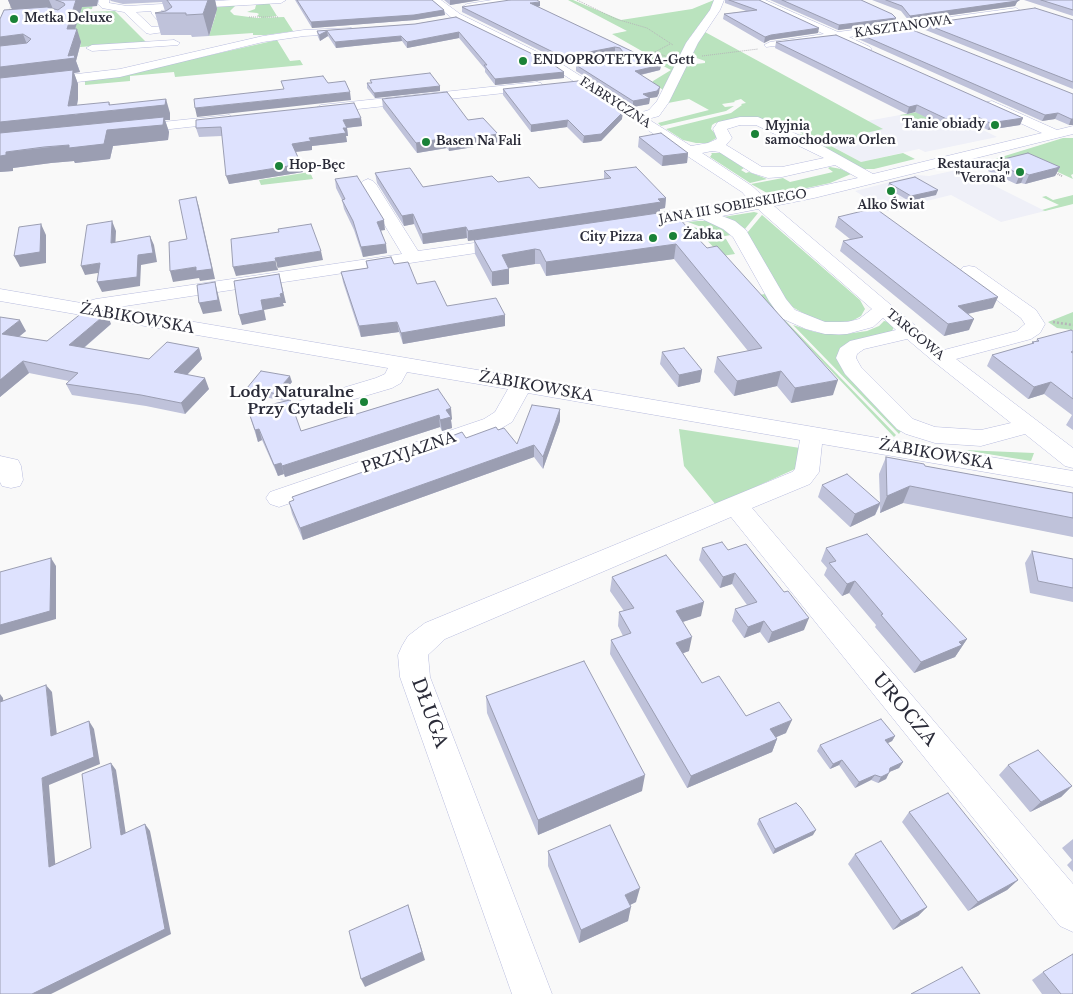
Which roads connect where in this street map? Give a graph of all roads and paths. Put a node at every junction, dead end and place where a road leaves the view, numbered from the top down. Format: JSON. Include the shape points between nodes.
{"nodes":[{"id":1,"x":13,"y":0,"type":"edge"},
{"id":2,"x":104,"y":0,"type":"edge"},
{"id":3,"x":435,"y":0,"type":"edge"},
{"id":4,"x":510,"y":0,"type":"edge"},
{"id":5,"x":577,"y":0,"type":"edge"},
{"id":6,"x":719,"y":0,"type":"edge"},
{"id":7,"x":757,"y":0,"type":"edge"},
{"id":8,"x":1010,"y":0,"type":"edge"},
{"id":9,"x":283,"y":3,"type":"edge"},
{"id":10,"x":6,"y":4,"type":"dead end"},
{"id":11,"x":12,"y":4,"type":"junction"},
{"id":12,"x":155,"y":7,"type":"junction"},
{"id":13,"x":5,"y":9,"type":"edge"},
{"id":14,"x":10,"y":9,"type":"junction"},
{"id":15,"x":127,"y":9,"type":"junction"},
{"id":16,"x":447,"y":15,"type":"junction"},
{"id":17,"x":896,"y":15,"type":"edge"},
{"id":18,"x":7,"y":18,"type":"edge"},
{"id":19,"x":295,"y":23,"type":"dead end"},
{"id":20,"x":904,"y":26,"type":"junction"},
{"id":21,"x":365,"y":29,"type":"edge"},
{"id":22,"x":154,"y":31,"type":"junction"},
{"id":23,"x":304,"y":33,"type":"junction"},
{"id":24,"x":838,"y":36,"type":"junction"},
{"id":25,"x":928,"y":37,"type":"edge"},
{"id":26,"x":263,"y":39,"type":"junction"},
{"id":27,"x":148,"y":44,"type":"junction"},
{"id":28,"x":670,"y":44,"type":"junction"},
{"id":29,"x":770,"y":45,"type":"joint"},
{"id":30,"x":92,"y":48,"type":"dead end"},
{"id":31,"x":652,"y":52,"type":"junction"},
{"id":32,"x":878,"y":54,"type":"edge"},
{"id":33,"x":629,"y":55,"type":"edge"},
{"id":34,"x":685,"y":55,"type":"junction"},
{"id":35,"x":575,"y":66,"type":"edge"},
{"id":36,"x":562,"y":68,"type":"junction"},
{"id":37,"x":581,"y":80,"type":"junction"},
{"id":38,"x":0,"y":87,"type":"edge"},
{"id":39,"x":981,"y":100,"type":"edge"},
{"id":40,"x":307,"y":110,"type":"edge"},
{"id":41,"x":242,"y":118,"type":"edge"},
{"id":42,"x":638,"y":118,"type":"junction"},
{"id":43,"x":124,"y":131,"type":"edge"},
{"id":44,"x":1067,"y":132,"type":"edge"},
{"id":45,"x":712,"y":147,"type":"junction"},
{"id":46,"x":689,"y":152,"type":"junction"},
{"id":47,"x":836,"y":160,"type":"junction"},
{"id":48,"x":1047,"y":169,"type":"edge"},
{"id":49,"x":1062,"y":176,"type":"edge"},
{"id":50,"x":871,"y":179,"type":"junction"},
{"id":51,"x":368,"y":184,"type":"dead end"},
{"id":52,"x":763,"y":204,"type":"junction"},
{"id":53,"x":704,"y":214,"type":"junction"},
{"id":54,"x":627,"y":225,"type":"edge"},
{"id":55,"x":530,"y":240,"type":"edge"},
{"id":56,"x":413,"y":258,"type":"junction"},
{"id":57,"x":969,"y":271,"type":"dead end"},
{"id":58,"x":0,"y":295,"type":"edge"},
{"id":59,"x":153,"y":297,"type":"junction"},
{"id":60,"x":61,"y":305,"type":"junction"},
{"id":61,"x":886,"y":310,"type":"junction"},
{"id":62,"x":164,"y":323,"type":"junction"},
{"id":63,"x":911,"y":332,"type":"junction"},
{"id":64,"x":940,"y":357,"type":"junction"},
{"id":65,"x":400,"y":364,"type":"junction"},
{"id":66,"x":521,"y":384,"type":"junction"},
{"id":67,"x":304,"y":407,"type":"dead end"},
{"id":68,"x":1028,"y":426,"type":"junction"},
{"id":69,"x":812,"y":434,"type":"junction"},
{"id":70,"x":1073,"y":460,"type":"edge"},
{"id":71,"x":1073,"y":479,"type":"edge"},
{"id":72,"x":279,"y":498,"type":"dead end"},
{"id":73,"x":736,"y":506,"type":"junction"},
{"id":74,"x":1073,"y":913,"type":"edge"},
{"id":75,"x":532,"y":994,"type":"edge"}],
"edges":[{"from":1,"to":11,"type":"path"},
{"from":2,"to":15,"type":"street","via":[[106,6]]},
{"from":3,"to":16,"type":"street","name":"FABRYCZNA"},
{"from":4,"to":16,"type":"street"},
{"from":5,"to":28,"type":"path","via":[[647,28]]},
{"from":6,"to":34,"type":"street"},
{"from":7,"to":24,"type":"street"},
{"from":8,"to":20,"type":"street","name":"KASZTANOWA","via":[[1029,7]]},
{"from":9,"to":12,"type":"street"},
{"from":10,"to":11,"type":"path"},
{"from":11,"to":14,"type":"path"},
{"from":12,"to":15,"type":"street"},
{"from":12,"to":22,"type":"street","via":[[157,14],[171,27]]},
{"from":13,"to":14,"type":"path"},
{"from":14,"to":18,"type":"path"},
{"from":15,"to":22,"type":"street","via":[[150,31]]},
{"from":16,"to":36,"type":"street","name":"FABRYCZNA","via":[[460,17]]},
{"from":17,"to":20,"type":"street"},
{"from":19,"to":23,"type":"street"},
{"from":20,"to":24,"type":"street","name":"KASZTANOWA"},
{"from":20,"to":25,"type":"street"},
{"from":21,"to":23,"type":"street"},
{"from":22,"to":27,"type":"street"},
{"from":23,"to":26,"type":"street"},
{"from":24,"to":29,"type":"street","name":"KASZTANOWA"},
{"from":24,"to":32,"type":"street"},
{"from":26,"to":27,"type":"street"},
{"from":26,"to":38,"type":"street","via":[[135,70]]},
{"from":27,"to":30,"type":"street"},
{"from":28,"to":31,"type":"path"},
{"from":28,"to":34,"type":"path"},
{"from":29,"to":34,"type":"path","via":[[769,48]]},
{"from":31,"to":33,"type":"path"},
{"from":31,"to":34,"type":"path"},
{"from":34,"to":42,"type":"street","via":[[669,93],[658,109]]},
{"from":35,"to":36,"type":"street"},
{"from":36,"to":37,"type":"street","name":"FABRYCZNA"},
{"from":37,"to":40,"type":"street"},
{"from":37,"to":42,"type":"street","name":"FABRYCZNA"},
{"from":39,"to":44,"type":"street"},
{"from":41,"to":43,"type":"street"},
{"from":42,"to":46,"type":"street","name":"FABRYCZNA"},
{"from":44,"to":50,"type":"street","name":"JANA III SOBIESKIEGO"},
{"from":45,"to":46,"type":"street"},
{"from":45,"to":47,"type":"street","via":[[768,173]]},
{"from":45,"to":47,"type":"street","via":[[725,138],[720,129],[723,124],[752,120],[767,124]]},
{"from":46,"to":52,"type":"street","name":"FABRYCZNA","via":[[747,189]]},
{"from":47,"to":50,"type":"street"},
{"from":48,"to":49,"type":"path"},
{"from":50,"to":52,"type":"street","name":"JANA III SOBIESKIEGO"},
{"from":51,"to":56,"type":"street"},
{"from":52,"to":53,"type":"street","name":"JANA III SOBIESKIEGO"},
{"from":52,"to":61,"type":"street","name":"TARGOWA"},
{"from":53,"to":54,"type":"street","name":"JANA III SOBIESKIEGO"},
{"from":53,"to":61,"type":"street","via":[[729,225],[740,234],[788,314],[819,327],[848,328],[866,323]]},
{"from":55,"to":56,"type":"street"},
{"from":56,"to":59,"type":"street"},
{"from":57,"to":64,"type":"street","via":[[1029,314],[1033,329],[1024,335]]},
{"from":58,"to":60,"type":"street","name":"ŻABIKOWSKA"},
{"from":59,"to":60,"type":"street","via":[[96,305]]},
{"from":59,"to":62,"type":"street","via":[[156,315]]},
{"from":60,"to":62,"type":"street","name":"ŻABIKOWSKA"},
{"from":61,"to":63,"type":"street","name":"TARGOWA"},
{"from":62,"to":65,"type":"street","name":"ŻABIKOWSKA"},
{"from":63,"to":64,"type":"street","name":"TARGOWA"},
{"from":63,"to":68,"type":"street","via":[[857,345],[847,352],[846,358],[852,370],[905,424],[935,435],[981,438]]},
{"from":64,"to":68,"type":"street","name":"TARGOWA"},
{"from":65,"to":66,"type":"street","name":"ŻABIKOWSKA"},
{"from":65,"to":67,"type":"street","via":[[393,378],[384,383]]},
{"from":66,"to":69,"type":"street","name":"ŻABIKOWSKA"},
{"from":66,"to":72,"type":"street","name":"PRZYJAZNA","via":[[504,417],[492,424]]},
{"from":68,"to":70,"type":"street","name":"TARGOWA"},
{"from":69,"to":71,"type":"street","name":"ŻABIKOWSKA"},
{"from":69,"to":73,"type":"street","name":"DŁUGA","via":[[804,476]]},
{"from":73,"to":74,"type":"street","name":"UROCZA"},
{"from":73,"to":75,"type":"street","name":"DŁUGA","via":[[435,631],[418,645],[413,655],[415,676]]}]}
